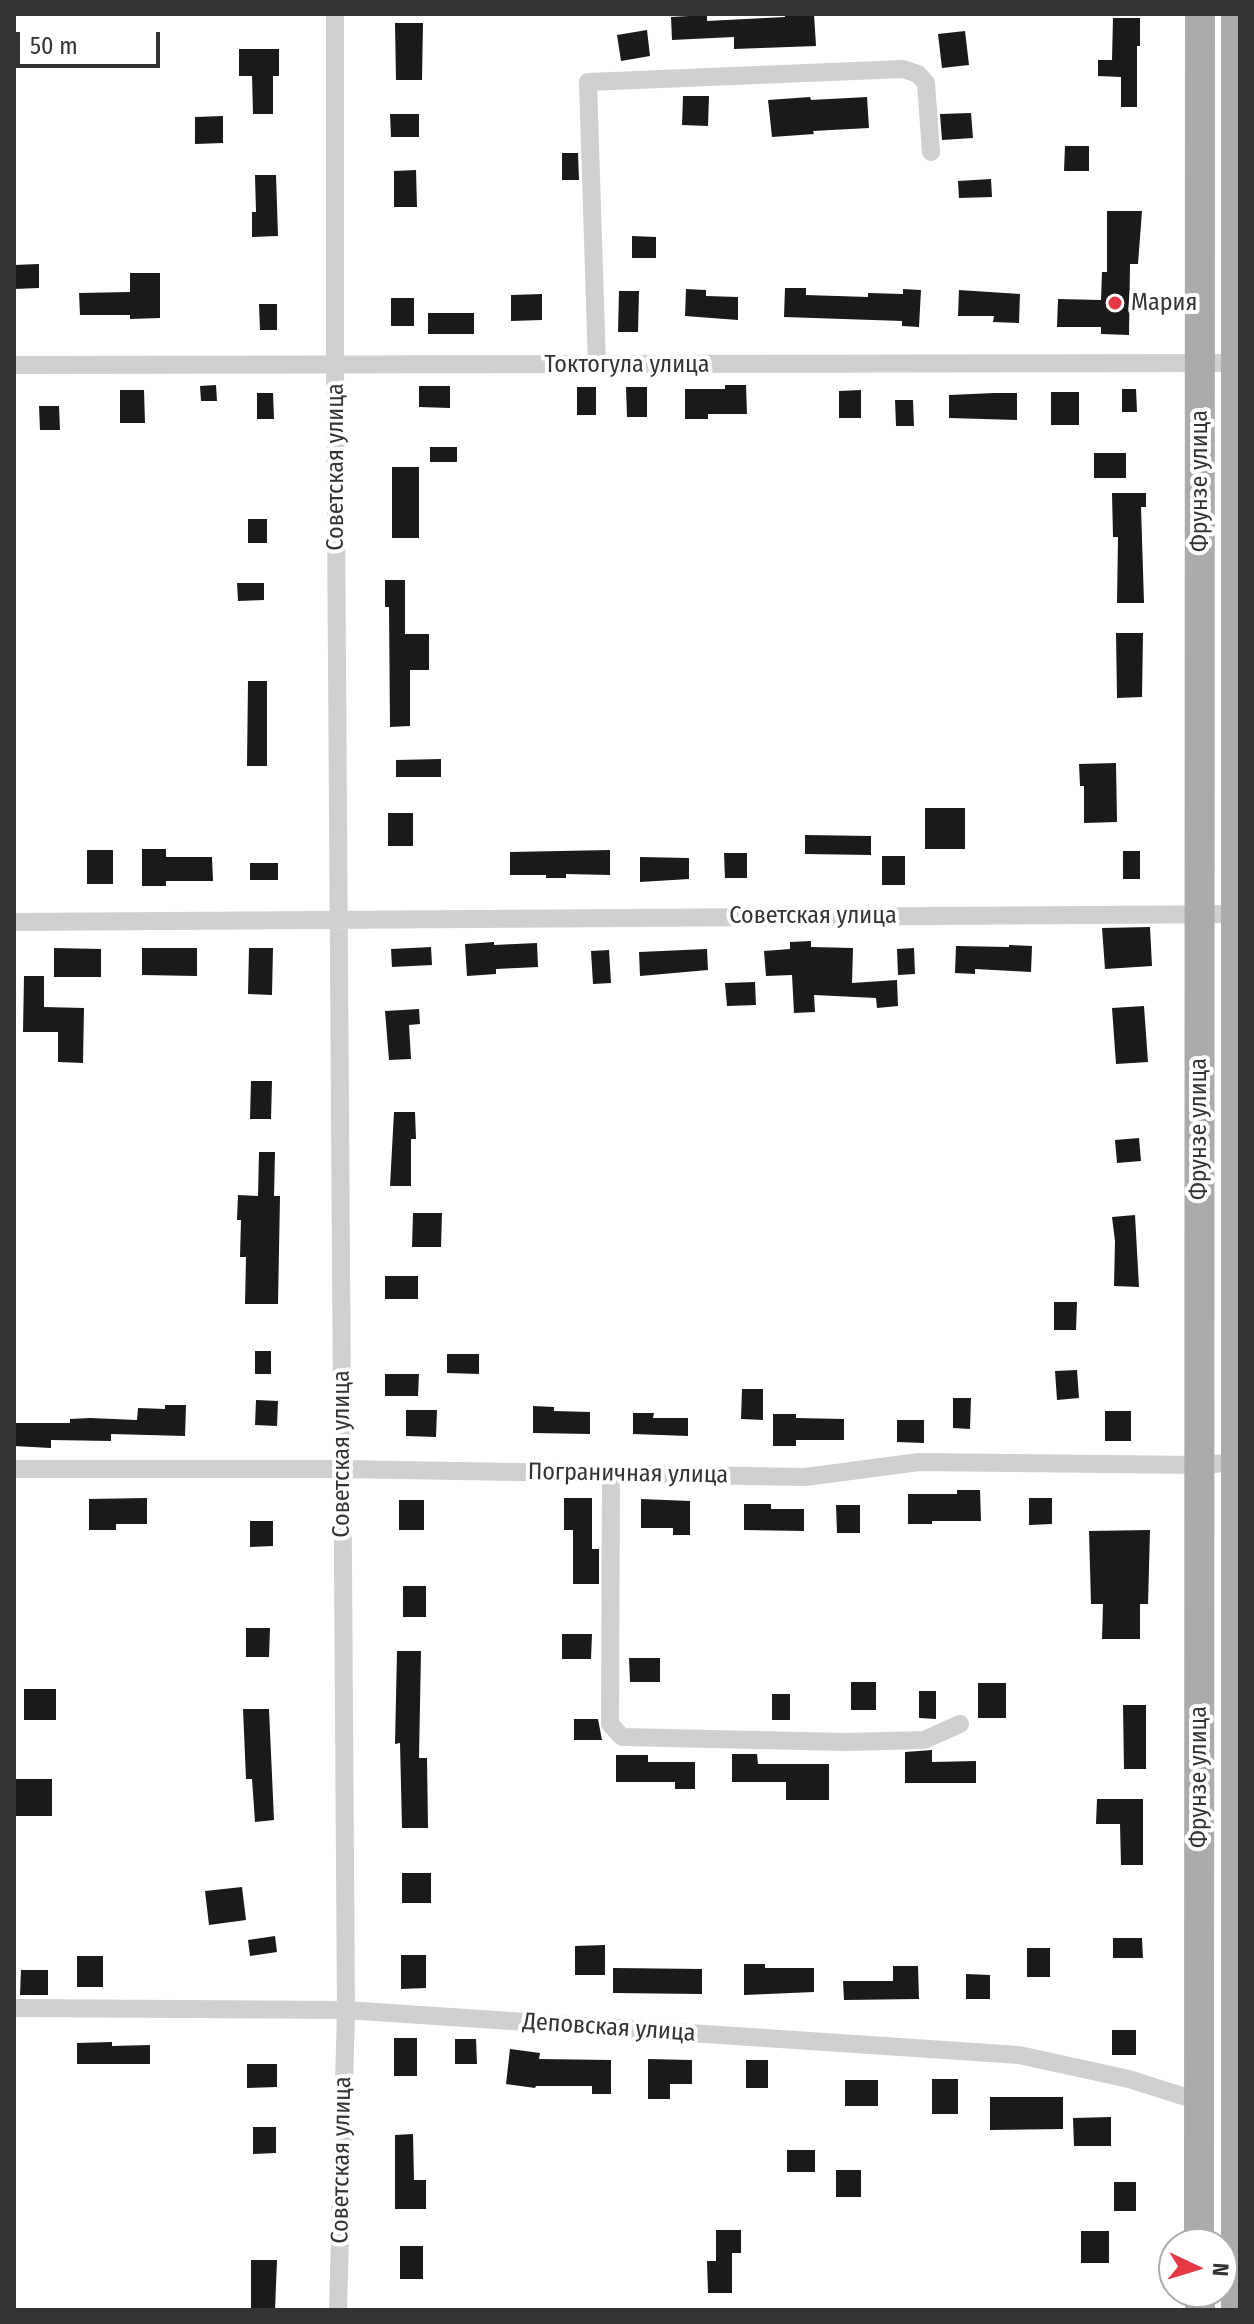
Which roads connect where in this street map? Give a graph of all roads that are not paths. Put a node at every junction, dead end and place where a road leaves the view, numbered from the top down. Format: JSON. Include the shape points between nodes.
{"nodes":[{"id":1,"x":335,"y":14,"type":"edge"},
{"id":2,"x":1200,"y":14,"type":"edge"},
{"id":3,"x":1236,"y":14,"type":"edge"},
{"id":4,"x":931,"y":152,"type":"dead end"},
{"id":5,"x":1200,"y":363,"type":"junction"},
{"id":6,"x":1238,"y":363,"type":"edge"},
{"id":7,"x":335,"y":364,"type":"junction"},
{"id":8,"x":14,"y":365,"type":"edge"},
{"id":9,"x":597,"y":366,"type":"junction"},
{"id":10,"x":1199,"y":914,"type":"junction"},
{"id":11,"x":1238,"y":914,"type":"edge"},
{"id":12,"x":339,"y":920,"type":"junction"},
{"id":13,"x":14,"y":922,"type":"edge"},
{"id":14,"x":1238,"y":1462,"type":"edge"},
{"id":15,"x":1199,"y":1465,"type":"junction"},
{"id":16,"x":14,"y":1469,"type":"edge"},
{"id":17,"x":342,"y":1469,"type":"junction"},
{"id":18,"x":611,"y":1474,"type":"junction"},
{"id":19,"x":960,"y":1724,"type":"dead end"},
{"id":20,"x":14,"y":2008,"type":"edge"},
{"id":21,"x":346,"y":2010,"type":"junction"},
{"id":22,"x":1237,"y":2032,"type":"edge"},
{"id":23,"x":1198,"y":2101,"type":"junction"},
{"id":24,"x":1199,"y":2228,"type":"edge"},
{"id":25,"x":338,"y":2310,"type":"edge"},
{"id":26,"x":1236,"y":2310,"type":"edge"}],
"edges":[{"from":1,"to":7,"type":"street","name":"Советская улица"},
{"from":2,"to":5,"type":"main road","name":"Фрунзе улица"},
{"from":3,"to":6,"type":"main road","name":"Фрунзе улица"},
{"from":4,"to":9,"type":"street","via":[[926,83],[903,69],[588,82]]},
{"from":5,"to":6,"type":"street","name":"Токтогула улица"},
{"from":5,"to":9,"type":"street","name":"Токтогула улица"},
{"from":5,"to":10,"type":"main road","name":"Фрунзе улица"},
{"from":6,"to":11,"type":"main road","name":"Фрунзе улица"},
{"from":7,"to":8,"type":"street","name":"Токтогула улица"},
{"from":7,"to":9,"type":"street","name":"Токтогула улица"},
{"from":7,"to":12,"type":"street","name":"Советская улица"},
{"from":10,"to":11,"type":"street","name":"Советская улица"},
{"from":10,"to":12,"type":"street","name":"Советская улица"},
{"from":10,"to":15,"type":"main road","name":"Фрунзе улица"},
{"from":11,"to":14,"type":"main road","name":"Фрунзе улица"},
{"from":12,"to":13,"type":"street","name":"Советская улица"},
{"from":12,"to":17,"type":"street","name":"Советская улица"},
{"from":14,"to":15,"type":"street","name":"Пограничная улица"},
{"from":14,"to":22,"type":"main road","name":"Фрунзе улица"},
{"from":15,"to":18,"type":"street","name":"Пограничная улица","via":[[919,1462],[805,1477]]},
{"from":15,"to":23,"type":"main road","name":"Фрунзе улица"},
{"from":16,"to":17,"type":"street","name":"Пограничная улица"},
{"from":17,"to":18,"type":"street","name":"Пограничная улица"},
{"from":17,"to":21,"type":"street","name":"Советская улица"},
{"from":18,"to":19,"type":"street","via":[[610,1724],[622,1737],[924,1740]]},
{"from":20,"to":21,"type":"street","name":"Деповская улица"},
{"from":21,"to":23,"type":"street","name":"Деповская улица","via":[[1019,2055],[1129,2079]]},
{"from":21,"to":25,"type":"street","name":"Советская улица"},
{"from":22,"to":26,"type":"main road","name":"Фрунзе улица"},
{"from":23,"to":24,"type":"main road","name":"Фрунзе улица"}]}
